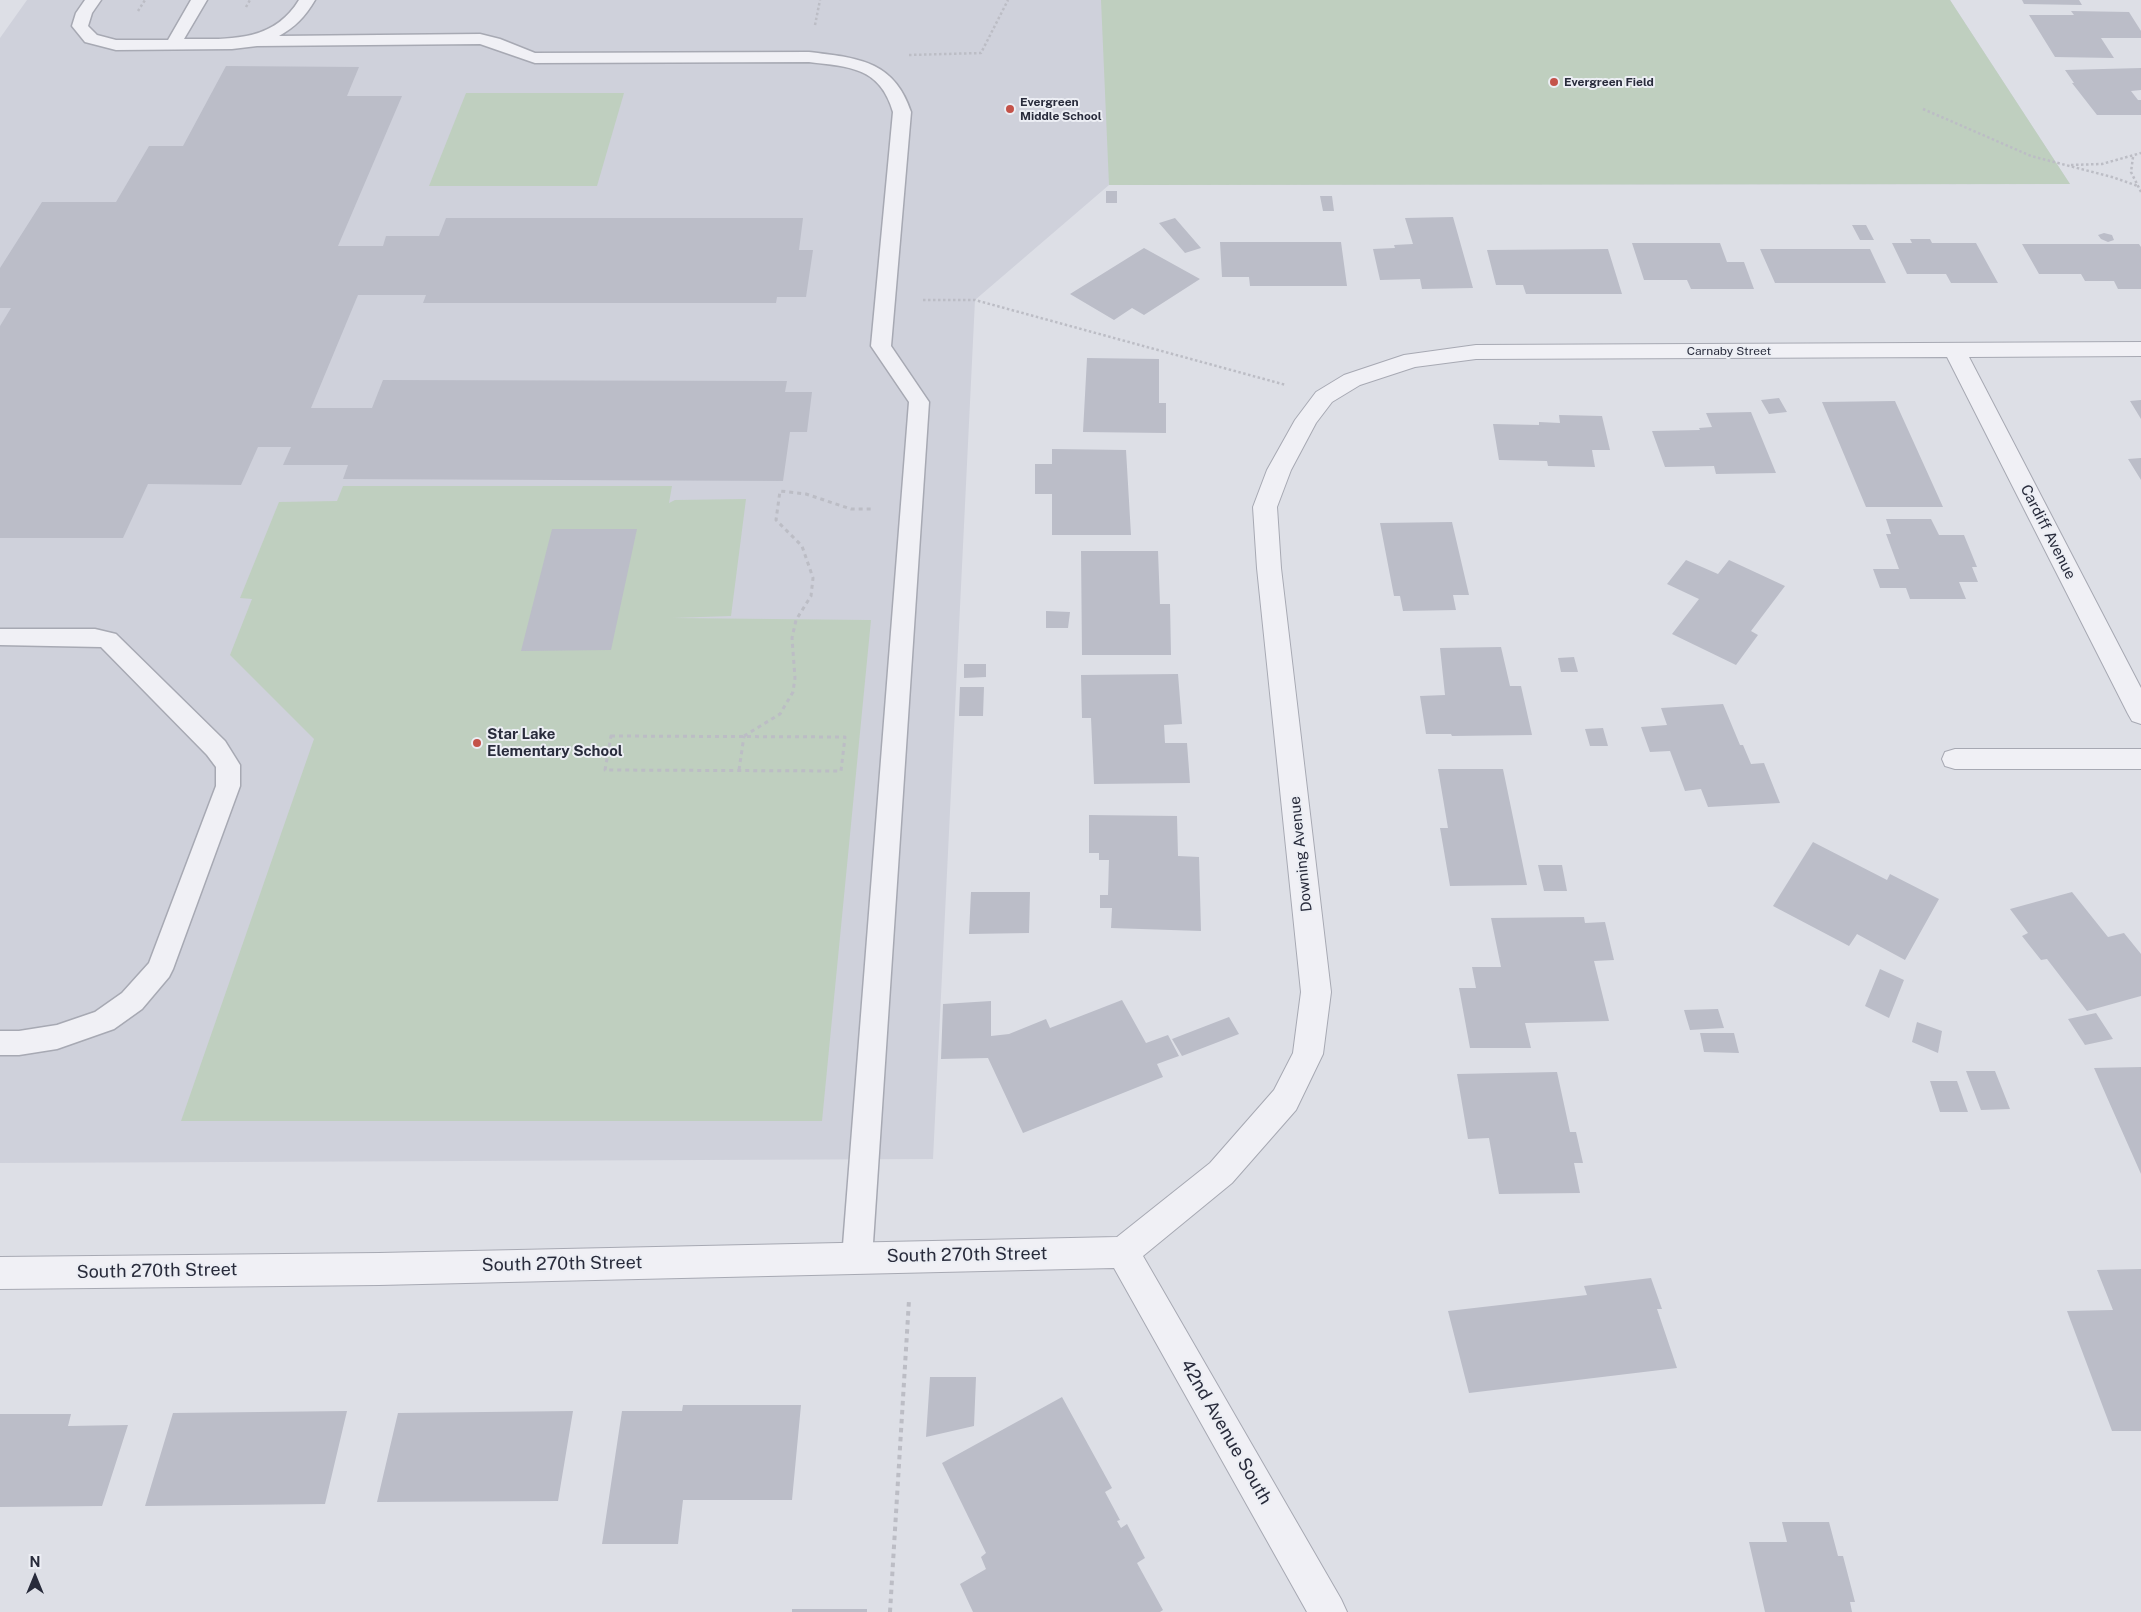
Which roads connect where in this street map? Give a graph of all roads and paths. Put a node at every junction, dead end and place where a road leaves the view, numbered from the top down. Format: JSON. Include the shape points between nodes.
{"nodes":[{"id":1,"x":93,"y":0,"type":"edge"},
{"id":2,"x":200,"y":0,"type":"edge"},
{"id":3,"x":306,"y":0,"type":"edge"},
{"id":4,"x":1008,"y":0,"type":"edge"},
{"id":5,"x":257,"y":41,"type":"junction"},
{"id":6,"x":172,"y":45,"type":"junction"},
{"id":7,"x":847,"y":62,"type":"junction"},
{"id":8,"x":1923,"y":109,"type":"dead end"},
{"id":9,"x":2141,"y":153,"type":"edge"},
{"id":10,"x":2134,"y":156,"type":"junction"},
{"id":11,"x":2062,"y":164,"type":"junction"},
{"id":12,"x":2138,"y":186,"type":"junction"},
{"id":13,"x":2141,"y":192,"type":"edge"},
{"id":14,"x":885,"y":300,"type":"junction"},
{"id":15,"x":2141,"y":349,"type":"edge"},
{"id":16,"x":1955,"y":350,"type":"junction"},
{"id":17,"x":1324,"y":397,"type":"junction"},
{"id":18,"x":912,"y":509,"type":"junction"},
{"id":19,"x":0,"y":637,"type":"edge"},
{"id":20,"x":2141,"y":714,"type":"edge"},
{"id":21,"x":744,"y":736,"type":"junction"},
{"id":22,"x":1955,"y":759,"type":"dead end"},
{"id":23,"x":2141,"y":759,"type":"edge"},
{"id":24,"x":739,"y":770,"type":"junction"},
{"id":25,"x":0,"y":1043,"type":"edge"},
{"id":26,"x":1123,"y":1252,"type":"junction"},
{"id":27,"x":912,"y":1257,"type":"junction"},
{"id":28,"x":857,"y":1258,"type":"junction"},
{"id":29,"x":0,"y":1273,"type":"edge"},
{"id":30,"x":890,"y":1612,"type":"edge"},
{"id":31,"x":1328,"y":1612,"type":"edge"}],
"edges":[{"from":1,"to":6,"type":"lane","via":[[80,26],[91,38],[116,45]]},
{"from":2,"to":6,"type":"lane"},
{"from":3,"to":5,"type":"lane","via":[[288,24]]},
{"from":4,"to":7,"type":"path","via":[[981,53],[870,56]]},
{"from":5,"to":6,"type":"lane"},
{"from":5,"to":7,"type":"lane","via":[[480,39],[535,58],[809,57]]},
{"from":7,"to":14,"type":"lane","via":[[868,68],[890,83],[899,98],[902,112]]},
{"from":8,"to":11,"type":"path","via":[[2030,156]]},
{"from":9,"to":10,"type":"path"},
{"from":10,"to":11,"type":"path","via":[[2102,164]]},
{"from":10,"to":12,"type":"path","via":[[2131,172]]},
{"from":11,"to":12,"type":"path"},
{"from":12,"to":13,"type":"path"},
{"from":14,"to":17,"type":"path","via":[[975,300]]},
{"from":14,"to":18,"type":"lane","via":[[881,346],[919,402]]},
{"from":15,"to":16,"type":"street","name":"Carnaby Street"},
{"from":16,"to":17,"type":"street","name":"Carnaby Street","via":[[1476,352],[1412,360],[1352,380]]},
{"from":16,"to":20,"type":"street","name":"Cardiff Avenue"},
{"from":17,"to":26,"type":"street","name":"Downing Avenue","via":[[1306,420],[1279,470],[1265,507],[1316,992],[1308,1054],[1285,1100],[1221,1173]]},
{"from":18,"to":21,"type":"path","via":[[851,509],[806,494],[780,492],[776,520],[802,546],[813,578],[811,596],[796,620],[792,638],[793,692],[780,714]]},
{"from":18,"to":28,"type":"lane"},
{"from":19,"to":25,"type":"lane","via":[[95,637],[108,640],[216,748],[228,765],[228,786],[160,969],[132,1001],[104,1021],[57,1037]]},
{"from":21,"to":24,"type":"path"},
{"from":21,"to":24,"type":"path","via":[[845,737],[841,770]]},
{"from":21,"to":24,"type":"path","via":[[611,736],[605,770]]},
{"from":22,"to":23,"type":"street"},
{"from":26,"to":27,"type":"street","name":"South 270th Street"},
{"from":26,"to":31,"type":"street","name":"42nd Avenue South"},
{"from":27,"to":28,"type":"street","name":"South 270th Street"},
{"from":27,"to":30,"type":"path"},
{"from":28,"to":29,"type":"street","name":"South 270th Street","via":[[379,1269]]}]}
